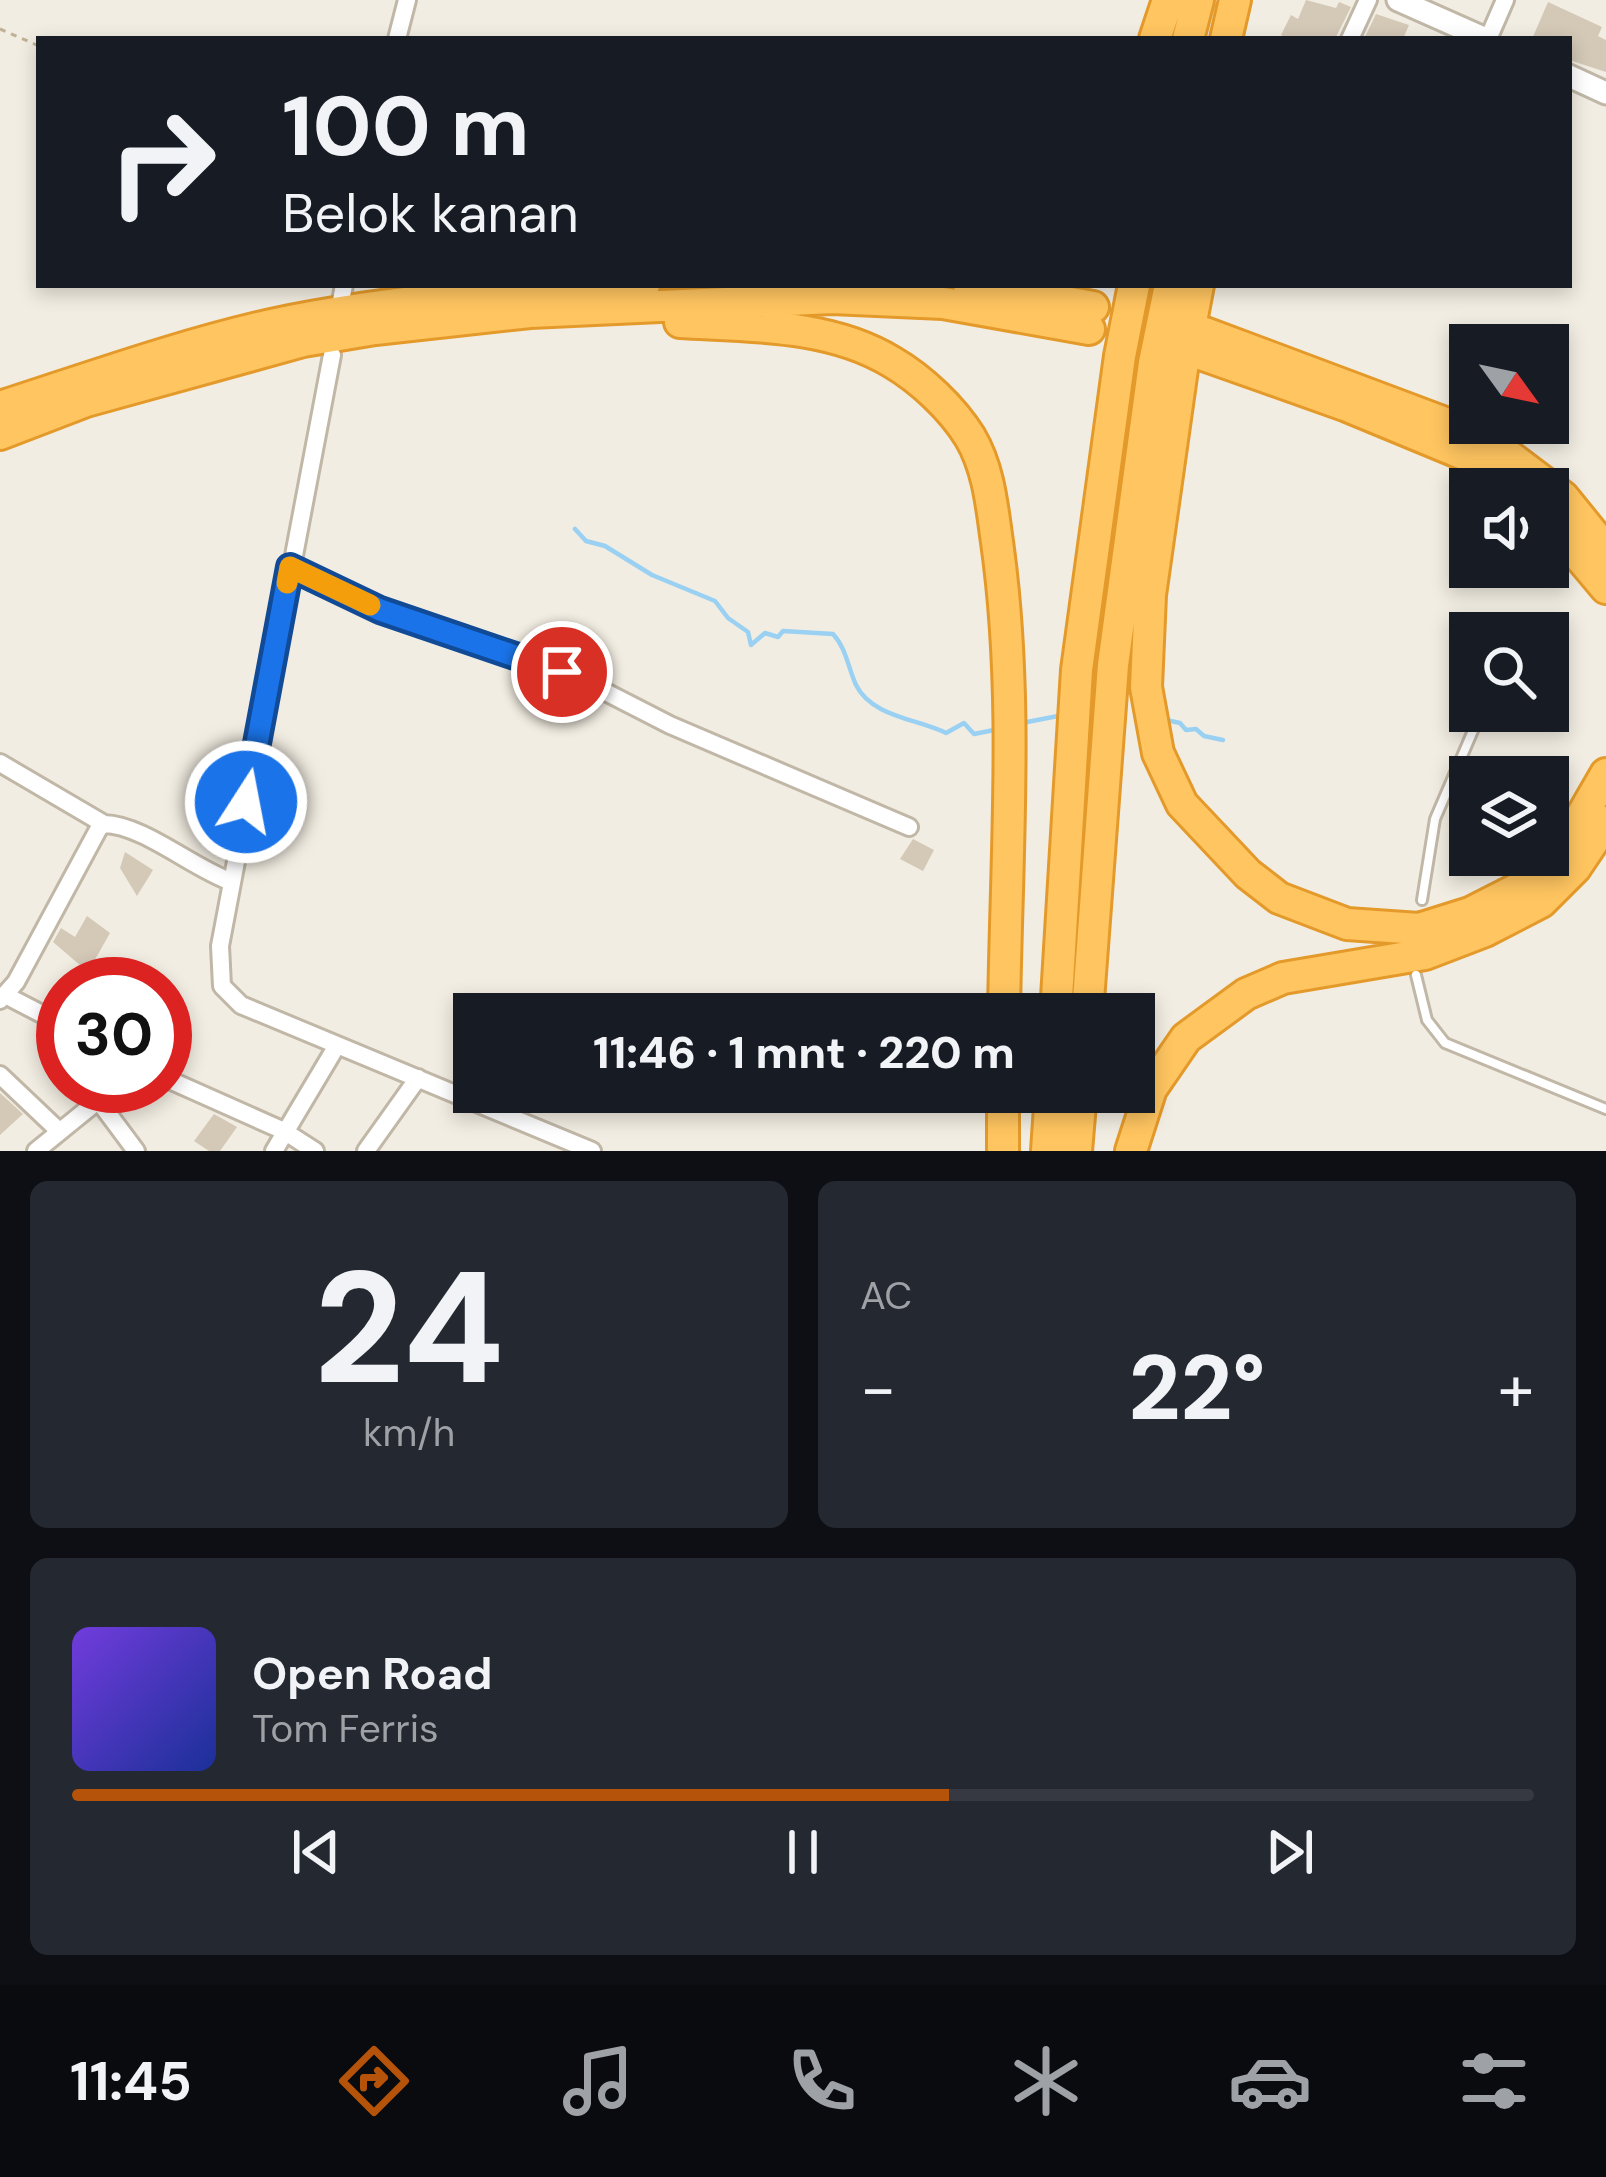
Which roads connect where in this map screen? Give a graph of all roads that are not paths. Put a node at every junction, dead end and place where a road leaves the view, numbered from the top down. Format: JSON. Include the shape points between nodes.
{"nodes":[{"id":1,"x":407,"y":0,"type":"edge"},
{"id":2,"x":1168,"y":0,"type":"edge"},
{"id":3,"x":1198,"y":0,"type":"edge"},
{"id":4,"x":1235,"y":0,"type":"edge"},
{"id":5,"x":1245,"y":0,"type":"edge"},
{"id":6,"x":1368,"y":0,"type":"edge"},
{"id":7,"x":1398,"y":0,"type":"edge"},
{"id":8,"x":1505,"y":0,"type":"edge"},
{"id":9,"x":398,"y":36,"type":"edge"},
{"id":10,"x":1155,"y":36,"type":"edge"},
{"id":11,"x":1189,"y":36,"type":"edge"},
{"id":12,"x":1227,"y":36,"type":"edge"},
{"id":13,"x":1239,"y":36,"type":"edge"},
{"id":14,"x":1351,"y":36,"type":"edge"},
{"id":15,"x":1480,"y":36,"type":"edge"},
{"id":16,"x":1488,"y":36,"type":"edge"},
{"id":17,"x":1572,"y":77,"type":"edge"},
{"id":18,"x":1606,"y":93,"type":"edge"},
{"id":19,"x":558,"y":288,"type":"edge"},
{"id":20,"x":623,"y":288,"type":"edge"},
{"id":21,"x":980,"y":288,"type":"edge"},
{"id":22,"x":1133,"y":288,"type":"edge"},
{"id":23,"x":1169,"y":288,"type":"edge"},
{"id":24,"x":1197,"y":288,"type":"edge"},
{"id":25,"x":527,"y":302,"type":"junction"},
{"id":26,"x":332,"y":355,"type":"dead end"},
{"id":27,"x":0,"y":407,"type":"edge"},
{"id":28,"x":0,"y":434,"type":"edge"},
{"id":29,"x":1486,"y":468,"type":"edge"},
{"id":30,"x":1525,"y":468,"type":"edge"},
{"id":31,"x":1569,"y":503,"type":"edge"},
{"id":32,"x":1569,"y":544,"type":"edge"},
{"id":33,"x":1606,"y":550,"type":"edge"},
{"id":34,"x":290,"y":567,"type":"junction"},
{"id":35,"x":1606,"y":588,"type":"edge"},
{"id":36,"x":1472,"y":732,"type":"edge"},
{"id":37,"x":0,"y":764,"type":"edge"},
{"id":38,"x":1606,"y":774,"type":"edge"},
{"id":39,"x":1606,"y":822,"type":"edge"},
{"id":40,"x":104,"y":824,"type":"junction"},
{"id":41,"x":909,"y":827,"type":"dead end"},
{"id":42,"x":232,"y":882,"type":"junction"},
{"id":43,"x":1422,"y":899,"type":"dead end"},
{"id":44,"x":1415,"y":976,"type":"dead end"},
{"id":45,"x":1004,"y":993,"type":"edge"},
{"id":46,"x":1057,"y":993,"type":"edge"},
{"id":47,"x":1089,"y":993,"type":"edge"},
{"id":48,"x":3,"y":998,"type":"edge"},
{"id":49,"x":36,"y":1013,"type":"edge"},
{"id":50,"x":337,"y":1047,"type":"junction"},
{"id":51,"x":0,"y":1075,"type":"edge"},
{"id":52,"x":418,"y":1078,"type":"junction"},
{"id":53,"x":192,"y":1090,"type":"edge"},
{"id":54,"x":1606,"y":1109,"type":"edge"},
{"id":55,"x":82,"y":1113,"type":"edge"},
{"id":56,"x":108,"y":1113,"type":"edge"},
{"id":57,"x":1004,"y":1113,"type":"edge"},
{"id":58,"x":1050,"y":1113,"type":"edge"},
{"id":59,"x":1079,"y":1113,"type":"edge"},
{"id":60,"x":59,"y":1131,"type":"junction"},
{"id":61,"x":284,"y":1131,"type":"junction"},
{"id":62,"x":37,"y":1151,"type":"edge"},
{"id":63,"x":136,"y":1151,"type":"edge"},
{"id":64,"x":274,"y":1151,"type":"edge"},
{"id":65,"x":315,"y":1151,"type":"edge"},
{"id":66,"x":366,"y":1151,"type":"edge"},
{"id":67,"x":592,"y":1151,"type":"edge"},
{"id":68,"x":1003,"y":1151,"type":"edge"},
{"id":69,"x":1047,"y":1151,"type":"edge"},
{"id":70,"x":1076,"y":1151,"type":"edge"},
{"id":71,"x":1131,"y":1151,"type":"edge"}],
"edges":[{"from":1,"to":9,"type":"street"},
{"from":2,"to":10,"type":"highway"},
{"from":3,"to":11,"type":"highway"},
{"from":4,"to":12,"type":"highway"},
{"from":5,"to":13,"type":"highway"},
{"from":6,"to":14,"type":"street"},
{"from":7,"to":15,"type":"street"},
{"from":8,"to":16,"type":"street"},
{"from":17,"to":18,"type":"street"},
{"from":19,"to":25,"type":"highway"},
{"from":20,"to":25,"type":"highway"},
{"from":21,"to":25,"type":"highway","via":[[1091,318],[832,298]]},
{"from":22,"to":46,"type":"highway","via":[[1077,670]]},
{"from":23,"to":47,"type":"highway","via":[[1113,665]]},
{"from":24,"to":38,"type":"highway","via":[[1150,595],[1145,686],[1158,753],[1182,804],[1280,898],[1347,924],[1419,929],[1470,914],[1533,880],[1562,850]]},
{"from":25,"to":27,"type":"highway","via":[[353,311],[272,325]]},
{"from":25,"to":28,"type":"highway","via":[[303,341],[86,400]]},
{"from":25,"to":45,"type":"highway","via":[[844,341],[891,361],[938,398],[970,438],[990,486],[1008,650]]},
{"from":26,"to":34,"type":"street"},
{"from":29,"to":30,"type":"highway","via":[[1203,344],[1485,438]]},
{"from":31,"to":33,"type":"highway"},
{"from":32,"to":35,"type":"highway"},
{"from":34,"to":41,"type":"street","via":[[380,610],[576,678]]},
{"from":34,"to":42,"type":"street"},
{"from":36,"to":43,"type":"lane","via":[[1435,819]]},
{"from":37,"to":40,"type":"street"},
{"from":39,"to":71,"type":"highway","via":[[1541,902],[1485,931],[1425,954],[1283,978],[1246,994],[1186,1038],[1151,1089]]},
{"from":40,"to":42,"type":"street"},
{"from":40,"to":48,"type":"street"},
{"from":42,"to":50,"type":"street","via":[[219,964],[226,994]]},
{"from":44,"to":54,"type":"lane","via":[[1427,1020],[1445,1043]]},
{"from":48,"to":49,"type":"street"},
{"from":50,"to":52,"type":"street"},
{"from":50,"to":61,"type":"street"},
{"from":51,"to":60,"type":"street"},
{"from":52,"to":66,"type":"street"},
{"from":52,"to":67,"type":"street"},
{"from":53,"to":61,"type":"street"},
{"from":55,"to":60,"type":"street"},
{"from":56,"to":63,"type":"street"},
{"from":57,"to":68,"type":"highway"},
{"from":58,"to":69,"type":"highway"},
{"from":59,"to":70,"type":"highway"},
{"from":60,"to":62,"type":"street"},
{"from":61,"to":64,"type":"street"},
{"from":61,"to":65,"type":"street"}]}
